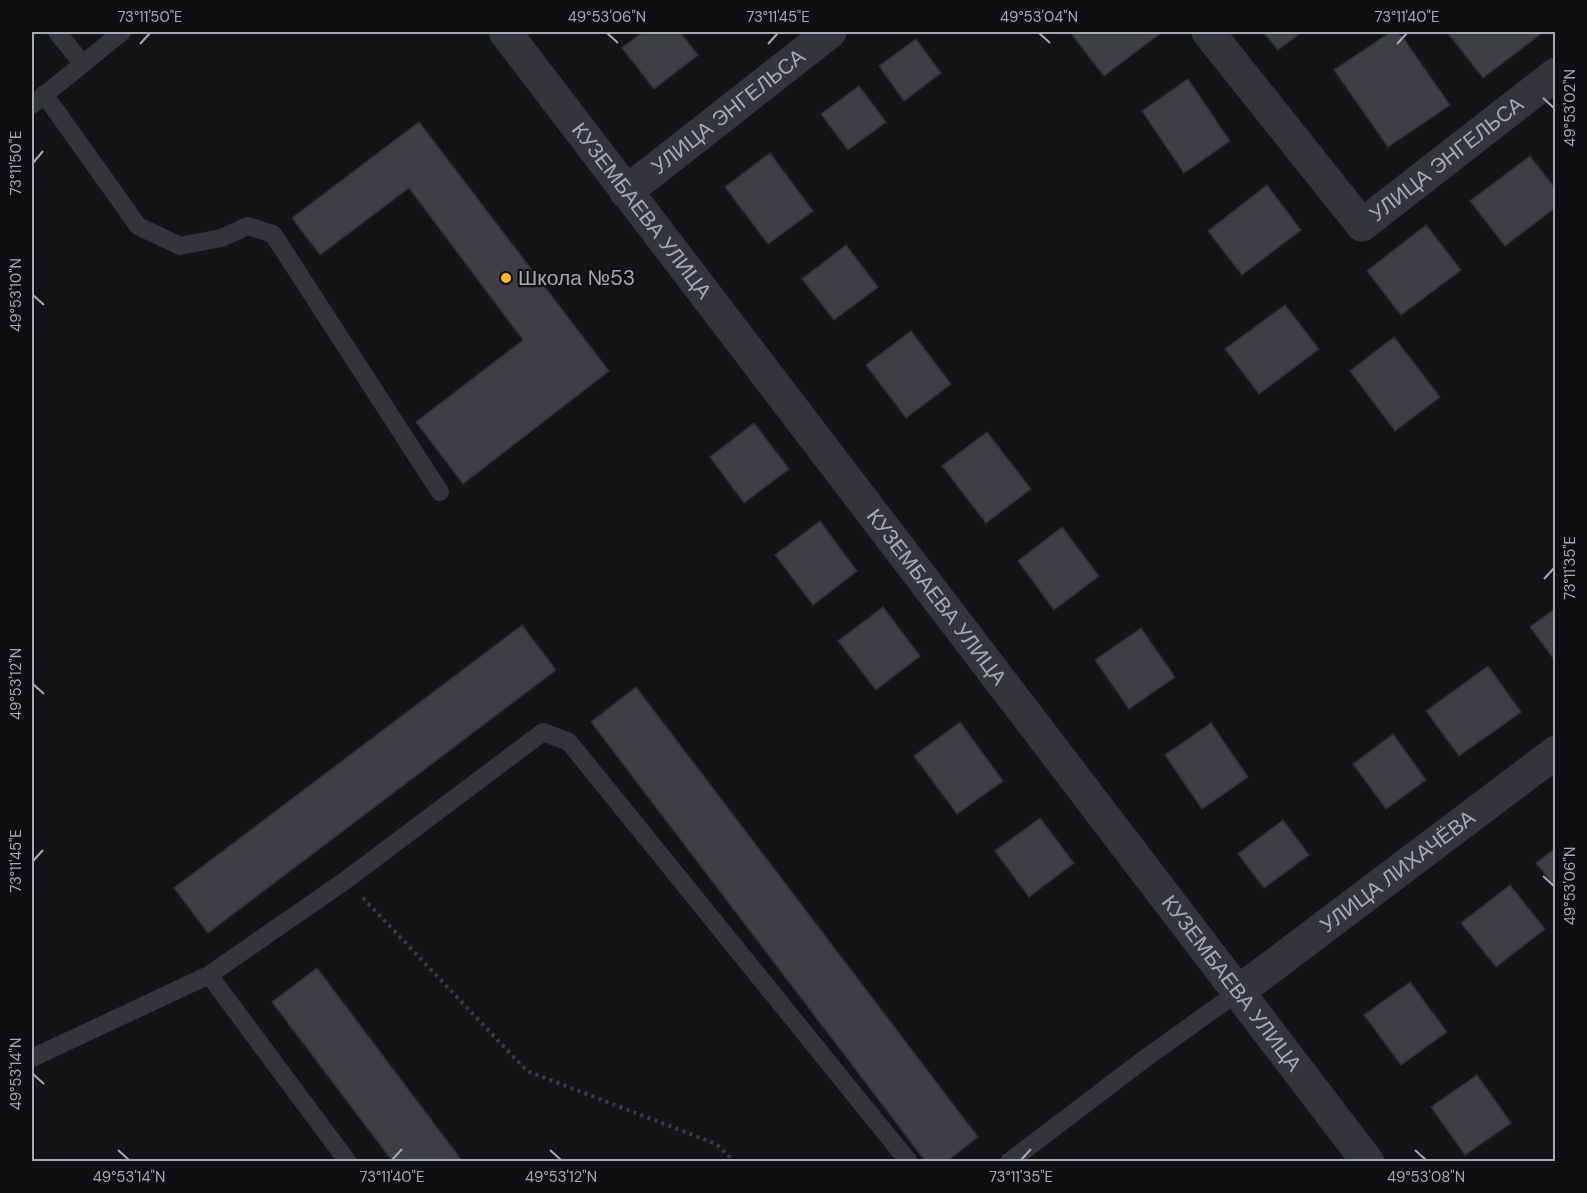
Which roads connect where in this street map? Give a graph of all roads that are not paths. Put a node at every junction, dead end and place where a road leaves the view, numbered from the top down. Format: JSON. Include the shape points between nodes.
{"nodes":[{"id":1,"x":57,"y":32,"type":"edge"},
{"id":2,"x":122,"y":32,"type":"edge"},
{"id":3,"x":505,"y":32,"type":"edge"},
{"id":4,"x":830,"y":32,"type":"edge"},
{"id":5,"x":1208,"y":32,"type":"edge"},
{"id":6,"x":82,"y":63,"type":"junction"},
{"id":7,"x":1556,"y":74,"type":"edge"},
{"id":8,"x":38,"y":100,"type":"edge"},
{"id":9,"x":626,"y":192,"type":"junction"},
{"id":10,"x":440,"y":492,"type":"dead end"},
{"id":11,"x":1556,"y":752,"type":"edge"},
{"id":12,"x":209,"y":975,"type":"junction"},
{"id":13,"x":1238,"y":992,"type":"junction"},
{"id":14,"x":32,"y":1058,"type":"edge"},
{"id":15,"x":348,"y":1161,"type":"edge"},
{"id":16,"x":909,"y":1161,"type":"edge"},
{"id":17,"x":1009,"y":1161,"type":"edge"},
{"id":18,"x":1368,"y":1161,"type":"edge"}],
"edges":[{"from":1,"to":6,"type":"lane"},
{"from":2,"to":6,"type":"lane"},
{"from":3,"to":9,"type":"street","name":"КУЗЕМБАЕВА УЛИЦА"},
{"from":4,"to":9,"type":"street","name":"УЛИЦА ЭНГЕЛЬСА"},
{"from":5,"to":7,"type":"street","name":"УЛИЦА ЭНГЕЛЬСА","via":[[1362,225]]},
{"from":6,"to":8,"type":"lane"},
{"from":8,"to":10,"type":"lane","via":[[138,226],[180,246],[221,238],[248,225],[273,234]]},
{"from":9,"to":13,"type":"street","name":"КУЗЕМБАЕВА УЛИЦА"},
{"from":11,"to":13,"type":"street","name":"УЛИЦА ЛИХАЧЁВА"},
{"from":12,"to":14,"type":"lane"},
{"from":12,"to":15,"type":"lane"},
{"from":12,"to":16,"type":"lane","via":[[346,880],[543,732],[569,742]]},
{"from":13,"to":17,"type":"lane"},
{"from":13,"to":18,"type":"street","name":"КУЗЕМБАЕВА УЛИЦА"}]}
